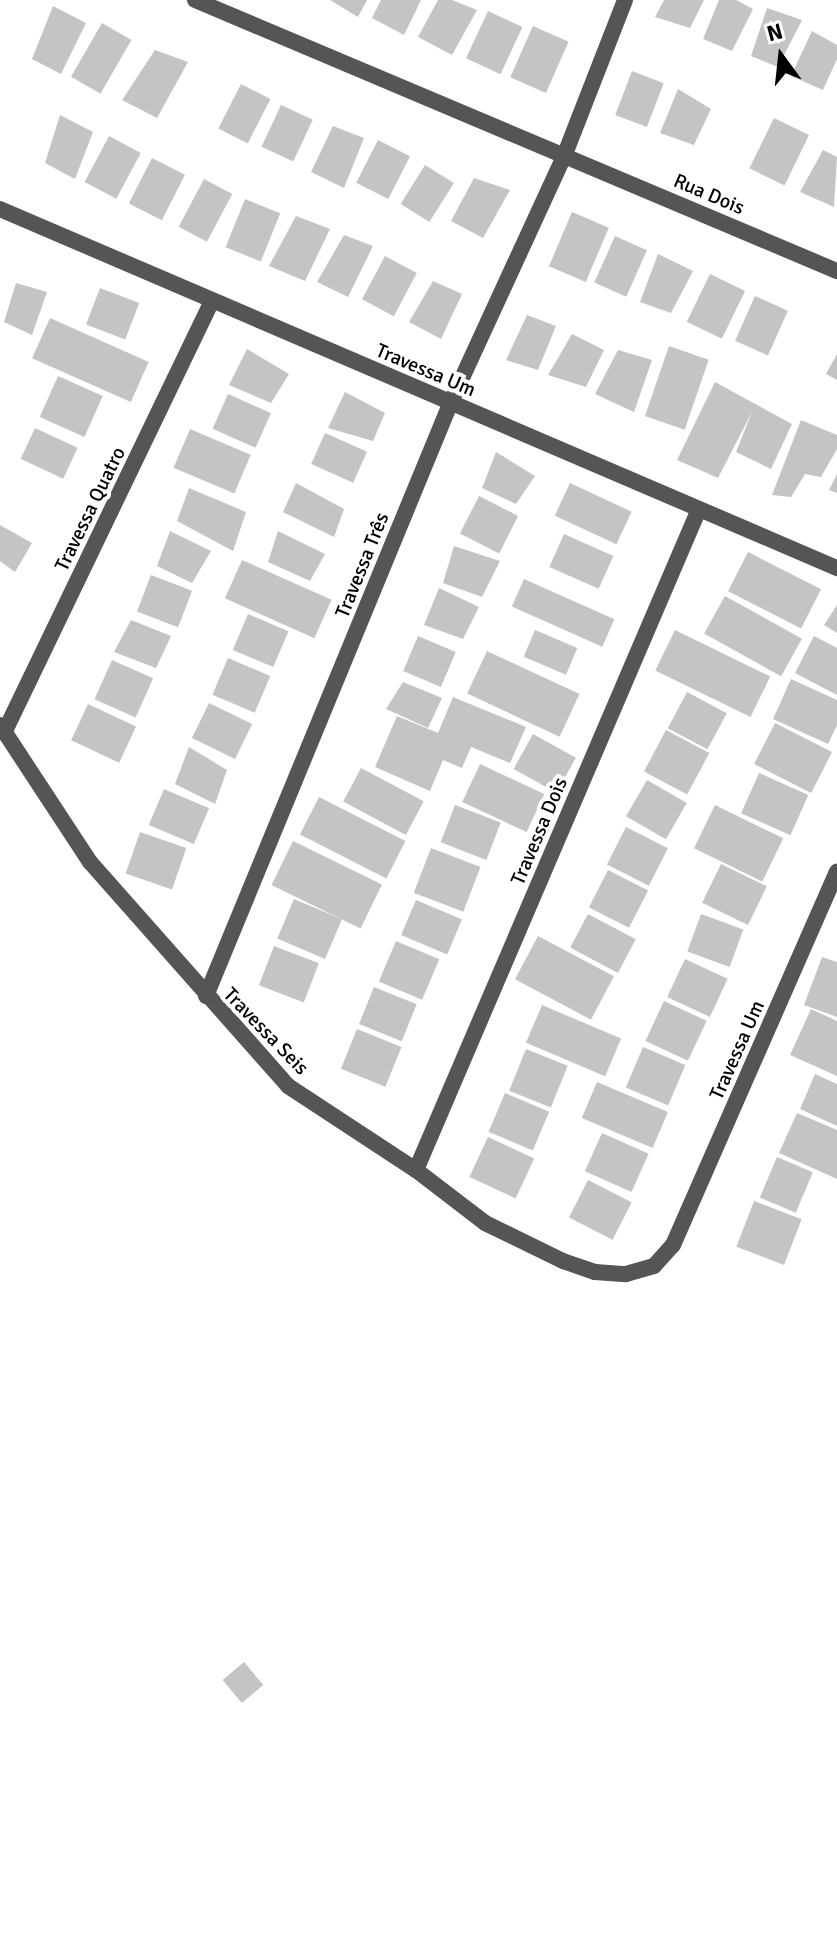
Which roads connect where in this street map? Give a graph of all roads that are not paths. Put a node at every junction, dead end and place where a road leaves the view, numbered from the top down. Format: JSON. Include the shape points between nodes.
{"nodes":[{"id":1,"x":195,"y":0,"type":"edge"},
{"id":2,"x":625,"y":0,"type":"edge"},
{"id":3,"x":565,"y":154,"type":"junction"},
{"id":4,"x":0,"y":209,"type":"edge"},
{"id":5,"x":837,"y":271,"type":"edge"},
{"id":6,"x":212,"y":301,"type":"junction"},
{"id":7,"x":451,"y":402,"type":"junction"},
{"id":8,"x":699,"y":509,"type":"junction"},
{"id":9,"x":837,"y":568,"type":"edge"},
{"id":10,"x":2,"y":729,"type":"edge"},
{"id":11,"x":837,"y":871,"type":"edge"},
{"id":12,"x":206,"y":996,"type":"junction"},
{"id":13,"x":416,"y":1170,"type":"junction"},
{"id":14,"x":673,"y":1245,"type":"joint"}],
"edges":[{"from":1,"to":3,"type":"street","name":"Rua Dois"},
{"from":2,"to":3,"type":"street"},
{"from":3,"to":5,"type":"street","name":"Rua Dois"},
{"from":3,"to":7,"type":"street","name":"Travessa Três"},
{"from":4,"to":6,"type":"street","name":"Travessa Um"},
{"from":6,"to":7,"type":"street","name":"Travessa Um"},
{"from":6,"to":10,"type":"street","name":"Travessa Quatro"},
{"from":7,"to":8,"type":"street","name":"Travessa Um"},
{"from":7,"to":12,"type":"street","name":"Travessa Três"},
{"from":8,"to":9,"type":"street","name":"Travessa Um"},
{"from":8,"to":13,"type":"street","name":"Travessa Dois"},
{"from":10,"to":12,"type":"street","name":"Travessa Seis","via":[[90,862]]},
{"from":11,"to":14,"type":"street","name":"Travessa Um"},
{"from":12,"to":13,"type":"street","name":"Travessa Seis","via":[[288,1086]]},
{"from":13,"to":14,"type":"street","name":"Travessa Seis","via":[[485,1223],[595,1272],[626,1274],[654,1266]]}]}
